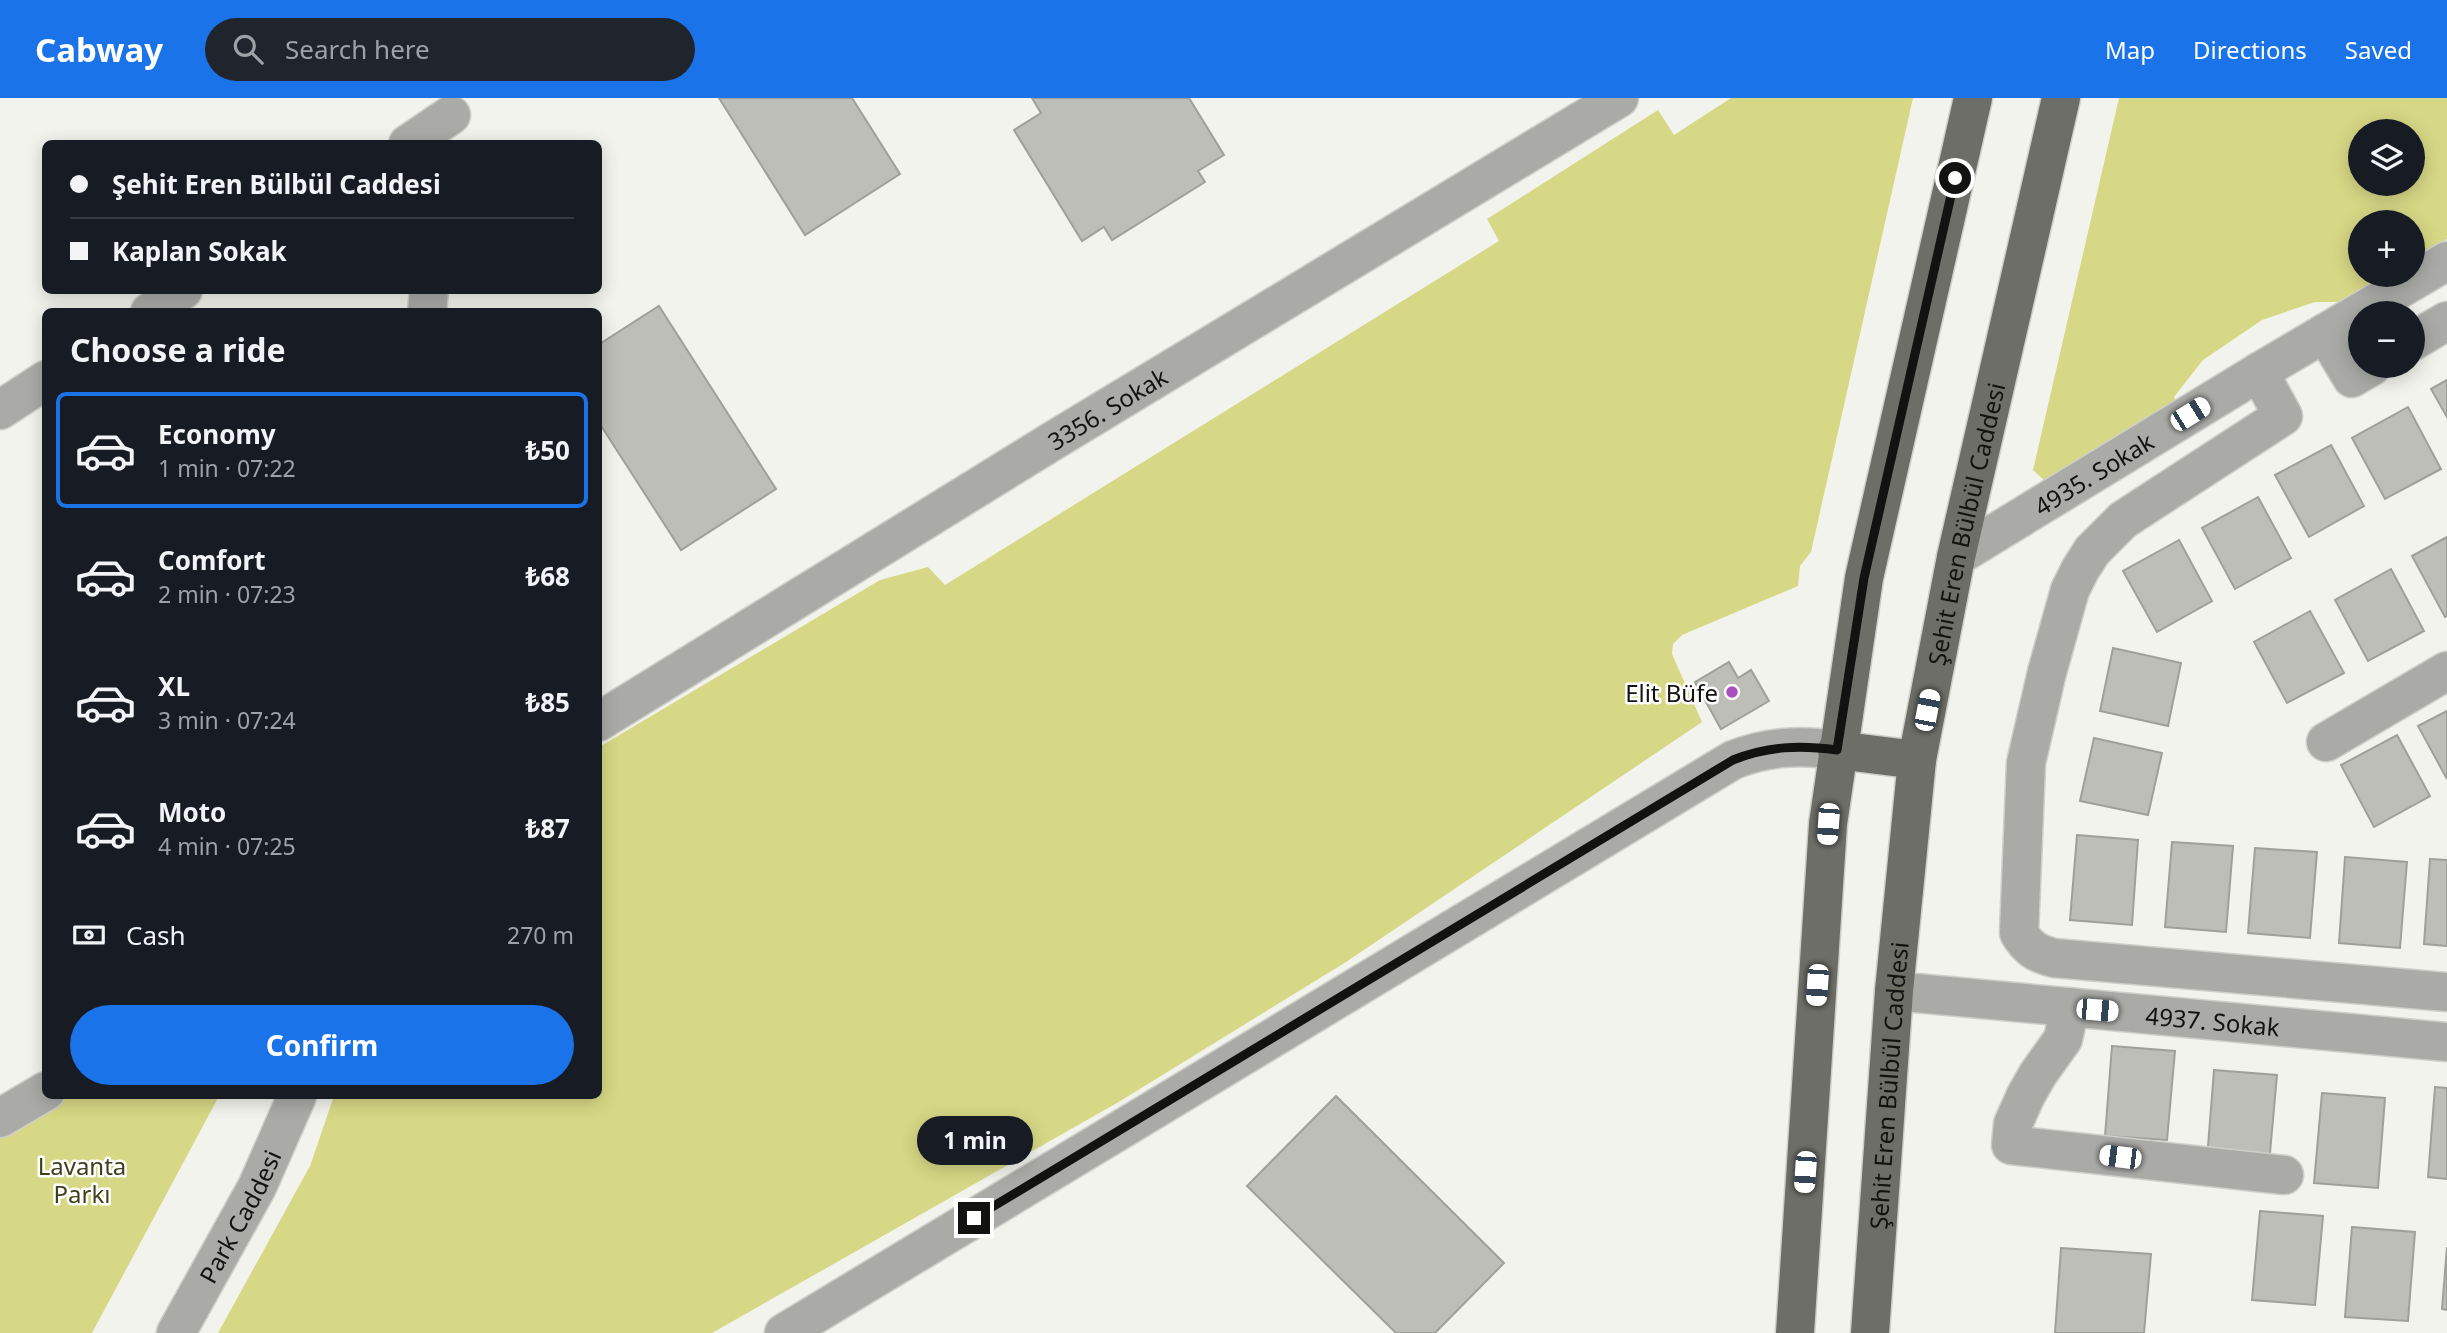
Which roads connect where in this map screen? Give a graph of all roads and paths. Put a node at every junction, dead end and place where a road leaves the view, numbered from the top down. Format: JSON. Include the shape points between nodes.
{"nodes":[{"id":1,"x":1619,"y":98,"type":"edge"},
{"id":2,"x":1973,"y":98,"type":"edge"},
{"id":3,"x":2061,"y":98,"type":"edge"},
{"id":4,"x":451,"y":119,"type":"edge"},
{"id":5,"x":415,"y":140,"type":"edge"},
{"id":6,"x":2447,"y":261,"type":"edge"},
{"id":7,"x":177,"y":294,"type":"edge"},
{"id":8,"x":156,"y":308,"type":"edge"},
{"id":9,"x":2447,"y":321,"type":"edge"},
{"id":10,"x":2325,"y":333,"type":"junction"},
{"id":11,"x":2425,"y":334,"type":"edge"},
{"id":12,"x":2348,"y":371,"type":"edge"},
{"id":13,"x":2259,"y":372,"type":"junction"},
{"id":14,"x":42,"y":383,"type":"edge"},
{"id":15,"x":0,"y":410,"type":"edge"},
{"id":16,"x":1956,"y":557,"type":"junction"},
{"id":17,"x":2447,"y":670,"type":"edge"},
{"id":18,"x":602,"y":720,"type":"edge"},
{"id":19,"x":2326,"y":742,"type":"dead end"},
{"id":20,"x":1837,"y":750,"type":"junction"},
{"id":21,"x":1917,"y":760,"type":"junction"},
{"id":22,"x":1894,"y":991,"type":"junction"},
{"id":23,"x":2447,"y":992,"type":"edge"},
{"id":24,"x":2070,"y":1007,"type":"junction"},
{"id":25,"x":2447,"y":1042,"type":"edge"},
{"id":26,"x":42,"y":1093,"type":"edge"},
{"id":27,"x":296,"y":1099,"type":"edge"},
{"id":28,"x":0,"y":1118,"type":"edge"},
{"id":29,"x":2284,"y":1175,"type":"dead end"},
{"id":30,"x":176,"y":1333,"type":"edge"},
{"id":31,"x":784,"y":1333,"type":"edge"},
{"id":32,"x":1795,"y":1333,"type":"edge"},
{"id":33,"x":1870,"y":1333,"type":"edge"}],
"edges":[{"from":1,"to":18,"type":"street","name":"3356. Sokak"},
{"from":2,"to":20,"type":"main road","via":[[1864,578]]},
{"from":3,"to":16,"type":"main road","name":"Şehit Eren Bülbül Caddesi"},
{"from":4,"to":5,"type":"street"},
{"from":6,"to":10,"type":"street","name":"4935. Sokak"},
{"from":7,"to":8,"type":"street"},
{"from":9,"to":11,"type":"street"},
{"from":10,"to":12,"type":"street"},
{"from":10,"to":13,"type":"street","name":"4935. Sokak"},
{"from":13,"to":16,"type":"street","name":"4935. Sokak"},
{"from":13,"to":23,"type":"street","via":[[2283,416],[2123,520],[2092,551],[2070,590],[2026,763],[2019,933],[2030,948],[2054,958]]},
{"from":14,"to":15,"type":"street"},
{"from":16,"to":21,"type":"main road","name":"Şehit Eren Bülbül Caddesi"},
{"from":17,"to":19,"type":"street"},
{"from":20,"to":21,"type":"main road"},
{"from":20,"to":31,"type":"street","via":[[1793,746],[1733,760]]},
{"from":20,"to":32,"type":"main road","via":[[1828,824]]},
{"from":21,"to":22,"type":"main road","name":"Şehit Eren Bülbül Caddesi"},
{"from":22,"to":24,"type":"street","name":"4937. Sokak"},
{"from":22,"to":33,"type":"main road","name":"Şehit Eren Bülbül Caddesi"},
{"from":24,"to":25,"type":"street","name":"4937. Sokak"},
{"from":24,"to":29,"type":"street","via":[[2063,1039],[2038,1074],[2013,1124],[2011,1145]]},
{"from":26,"to":28,"type":"street"},
{"from":27,"to":30,"type":"street","name":"Park Caddesi","via":[[257,1187]]}]}
